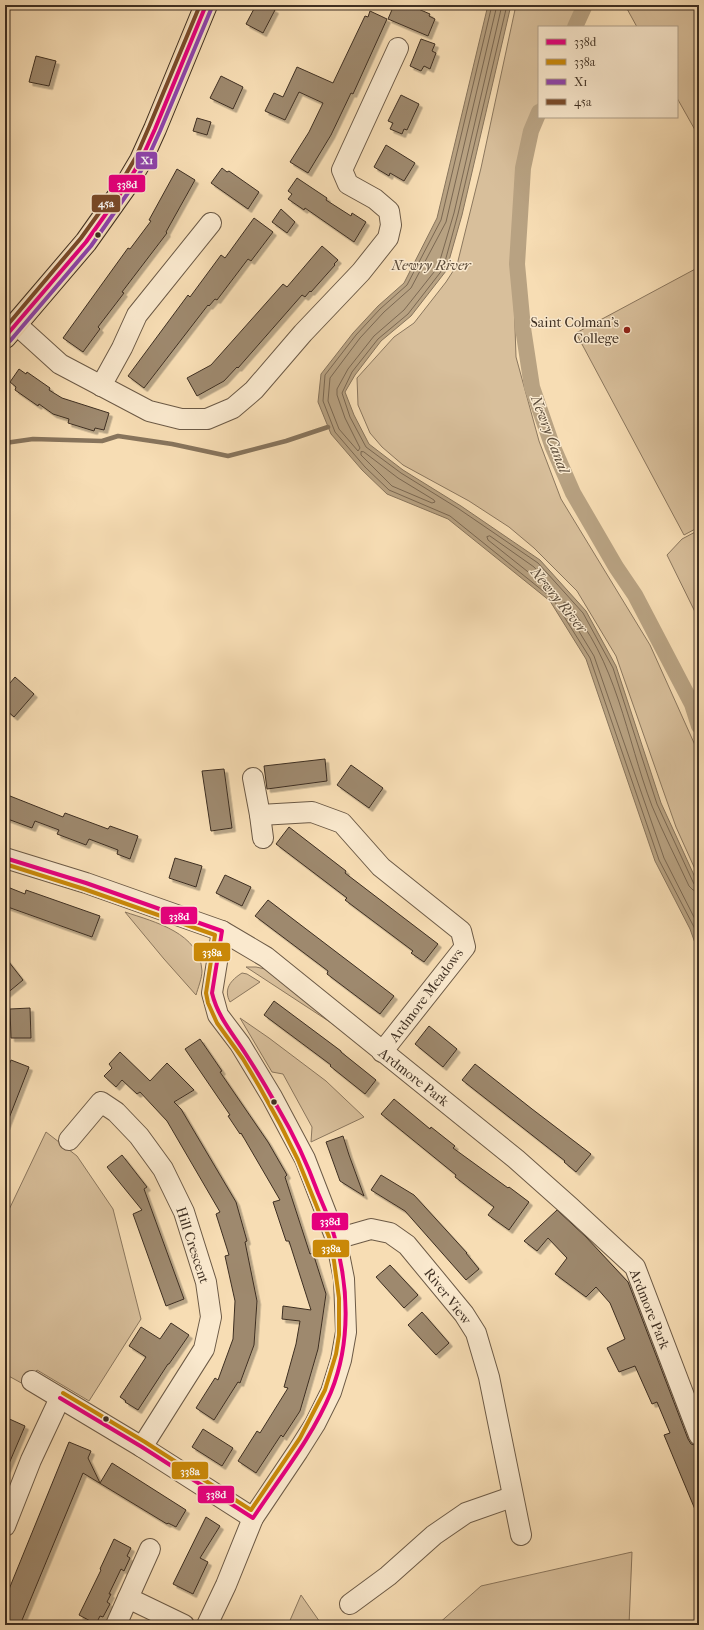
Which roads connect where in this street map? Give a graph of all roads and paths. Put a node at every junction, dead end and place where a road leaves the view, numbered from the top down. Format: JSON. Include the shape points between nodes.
{"nodes":[{"id":1,"x":206,"y":5,"type":"edge"},
{"id":2,"x":398,"y":48,"type":"dead end"},
{"id":3,"x":211,"y":223,"type":"dead end"},
{"id":4,"x":11,"y":331,"type":"edge"},
{"id":5,"x":101,"y":386,"type":"junction"},
{"id":6,"x":253,"y":778,"type":"dead end"},
{"id":7,"x":260,"y":815,"type":"junction"},
{"id":8,"x":263,"y":838,"type":"dead end"},
{"id":9,"x":5,"y":858,"type":"edge"},
{"id":10,"x":222,"y":931,"type":"junction"},
{"id":11,"x":382,"y":1052,"type":"junction"},
{"id":12,"x":69,"y":1140,"type":"dead end"},
{"id":13,"x":336,"y":1239,"type":"junction"},
{"id":14,"x":32,"y":1381,"type":"dead end"},
{"id":15,"x":60,"y":1398,"type":"junction"},
{"id":16,"x":699,"y":1435,"type":"edge"},
{"id":17,"x":142,"y":1447,"type":"junction"},
{"id":18,"x":512,"y":1497,"type":"junction"},
{"id":19,"x":253,"y":1518,"type":"junction"},
{"id":20,"x":5,"y":1526,"type":"edge"},
{"id":21,"x":521,"y":1535,"type":"dead end"},
{"id":22,"x":150,"y":1549,"type":"dead end"},
{"id":23,"x":128,"y":1598,"type":"junction"},
{"id":24,"x":350,"y":1604,"type":"dead end"},
{"id":25,"x":116,"y":1625,"type":"edge"},
{"id":26,"x":184,"y":1625,"type":"edge"},
{"id":27,"x":207,"y":1625,"type":"edge"}],
"edges":[{"from":1,"to":4,"type":"highway","via":[[155,129],[125,187],[86,242]]},
{"from":2,"to":5,"type":"street","via":[[342,170],[348,184],[375,199],[389,211],[391,225],[388,238],[361,272],[254,390],[233,408],[207,419],[181,419],[149,410]]},
{"from":3,"to":5,"type":"street","via":[[137,315]]},
{"from":4,"to":5,"type":"street","via":[[60,364]]},
{"from":6,"to":7,"type":"street"},
{"from":7,"to":8,"type":"street"},
{"from":7,"to":11,"type":"street","name":"Ardmore Meadows","via":[[312,812],[342,823],[381,867],[461,930],[465,947]]},
{"from":9,"to":10,"type":"street","name":"Ardmore Park","via":[[86,883]]},
{"from":10,"to":11,"type":"street","name":"Ardmore Park","via":[[266,957]]},
{"from":10,"to":13,"type":"street","via":[[212,993],[218,1015],[240,1044],[306,1159]]},
{"from":11,"to":16,"type":"street","name":"Ardmore Park","via":[[516,1159],[635,1267]]},
{"from":12,"to":17,"type":"street","name":"Hill Crescent","via":[[101,1102],[116,1112],[139,1136],[163,1169],[184,1212],[206,1282],[211,1317],[204,1350]]},
{"from":13,"to":18,"type":"street","name":"River View","via":[[371,1229],[390,1233],[407,1245],[464,1314],[476,1333],[489,1377]]},
{"from":13,"to":19,"type":"street","via":[[346,1301],[346,1332],[341,1360],[315,1424]]},
{"from":14,"to":15,"type":"street"},
{"from":15,"to":17,"type":"street"},
{"from":15,"to":20,"type":"street","via":[[31,1460]]},
{"from":17,"to":19,"type":"street"},
{"from":18,"to":21,"type":"street","name":"River View"},
{"from":18,"to":24,"type":"street","via":[[466,1513],[434,1535],[388,1576]]},
{"from":19,"to":27,"type":"street"},
{"from":22,"to":23,"type":"street"},
{"from":23,"to":25,"type":"street"},
{"from":23,"to":26,"type":"street"}]}
